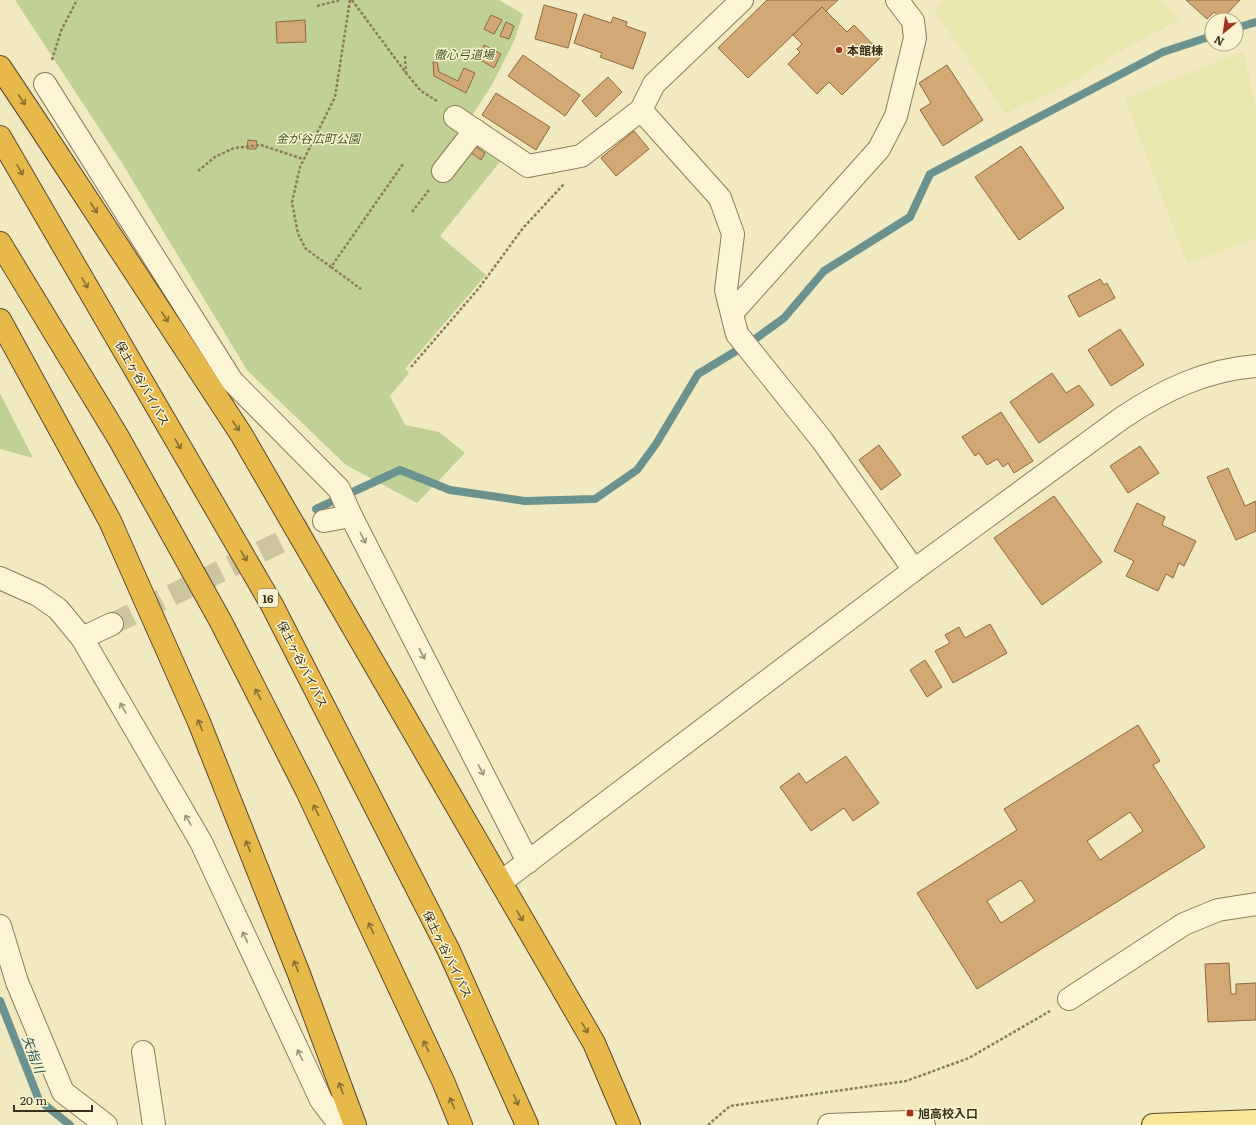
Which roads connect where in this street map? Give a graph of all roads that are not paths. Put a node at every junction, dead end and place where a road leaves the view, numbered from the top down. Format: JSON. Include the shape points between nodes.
{"nodes":[{"id":1,"x":742,"y":0,"type":"edge"},
{"id":2,"x":897,"y":0,"type":"edge"},
{"id":3,"x":0,"y":67,"type":"edge"},
{"id":4,"x":45,"y":84,"type":"road end"},
{"id":5,"x":641,"y":110,"type":"junction"},
{"id":6,"x":455,"y":117,"type":"dead end"},
{"id":7,"x":476,"y":130,"type":"junction"},
{"id":8,"x":0,"y":137,"type":"edge"},
{"id":9,"x":443,"y":171,"type":"dead end"},
{"id":10,"x":0,"y":243,"type":"edge"},
{"id":11,"x":732,"y":313,"type":"junction"},
{"id":12,"x":0,"y":320,"type":"edge"},
{"id":13,"x":1256,"y":366,"type":"edge"},
{"id":14,"x":351,"y":516,"type":"junction"},
{"id":15,"x":324,"y":521,"type":"tunnel mouth"},
{"id":16,"x":914,"y":570,"type":"junction"},
{"id":17,"x":0,"y":578,"type":"edge"},
{"id":18,"x":112,"y":624,"type":"tunnel mouth"},
{"id":19,"x":82,"y":638,"type":"junction"},
{"id":20,"x":528,"y":862,"type":"junction"},
{"id":21,"x":501,"y":882,"type":"junction"},
{"id":22,"x":1256,"y":904,"type":"edge"},
{"id":23,"x":0,"y":926,"type":"edge"},
{"id":24,"x":1069,"y":999,"type":"road end"},
{"id":25,"x":143,"y":1052,"type":"dead end"},
{"id":26,"x":1256,"y":1121,"type":"edge"},
{"id":27,"x":106,"y":1125,"type":"edge"},
{"id":28,"x":154,"y":1125,"type":"edge"},
{"id":29,"x":340,"y":1125,"type":"edge"},
{"id":30,"x":355,"y":1125,"type":"edge"},
{"id":31,"x":462,"y":1125,"type":"edge"},
{"id":32,"x":527,"y":1125,"type":"edge"},
{"id":33,"x":629,"y":1125,"type":"edge"},
{"id":34,"x":829,"y":1125,"type":"edge"},
{"id":35,"x":924,"y":1125,"type":"edge"},
{"id":36,"x":1153,"y":1125,"type":"edge"}],
"edges":[{"from":1,"to":5,"type":"street","via":[[654,84]]},
{"from":2,"to":11,"type":"street","via":[[913,20],[915,38],[896,116],[879,149]]},
{"from":3,"to":21,"type":"highway","one_way":true,"via":[[241,434]]},
{"from":4,"to":14,"type":"street","via":[[232,381],[339,489]]},
{"from":5,"to":7,"type":"street","via":[[581,156],[528,166]]},
{"from":5,"to":11,"type":"street","via":[[720,198],[733,234],[726,290]]},
{"from":6,"to":7,"type":"street"},
{"from":7,"to":9,"type":"street"},
{"from":8,"to":32,"type":"highway","name":"保土ヶ谷バイパス","number":"16","one_way":true,"via":[[272,605],[449,951]]},
{"from":31,"to":10,"type":"highway","one_way":true,"via":[[308,791],[221,622],[118,437]]},
{"from":11,"to":16,"type":"street","via":[[737,334],[822,440]]},
{"from":30,"to":12,"type":"highway","one_way":true,"via":[[299,974],[199,722],[110,521]]},
{"from":13,"to":16,"type":"street","via":[[1199,377],[1148,400]]},
{"from":14,"to":15,"type":"street"},
{"from":14,"to":20,"type":"street","one_way":true},
{"from":16,"to":20,"type":"street"},
{"from":17,"to":19,"type":"street","via":[[38,595],[58,609]]},
{"from":18,"to":19,"type":"street"},
{"from":29,"to":19,"type":"street","one_way":true,"via":[[321,1100],[201,842]]},
{"from":20,"to":21,"type":"street"},
{"from":21,"to":33,"type":"highway","one_way":true,"via":[[594,1043]]},
{"from":22,"to":24,"type":"street","via":[[1218,910],[1184,924]]},
{"from":23,"to":27,"type":"street","via":[[17,982],[63,1092]]},
{"from":25,"to":28,"type":"street"},
{"from":26,"to":36,"type":"main road"},
{"from":34,"to":35,"type":"street","via":[[907,1122]]}]}
